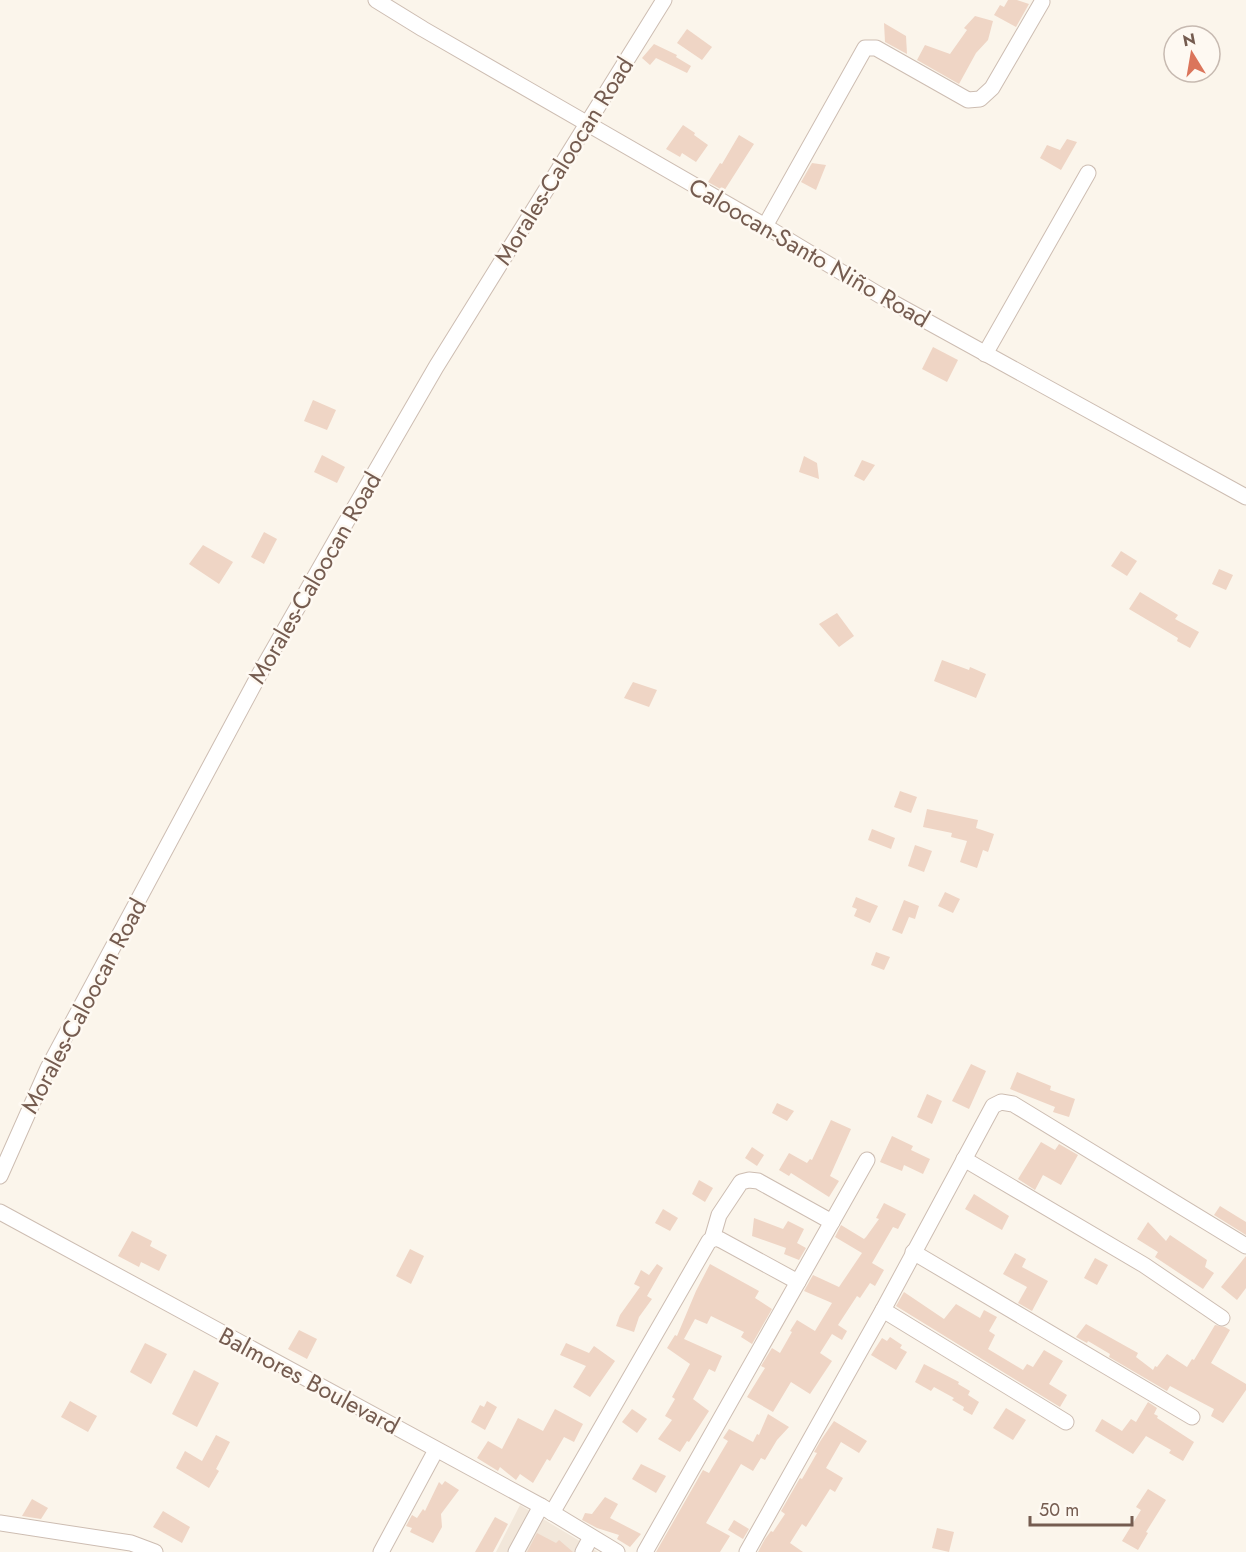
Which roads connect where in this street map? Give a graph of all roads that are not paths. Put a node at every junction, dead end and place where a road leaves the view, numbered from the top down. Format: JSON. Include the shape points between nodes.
{"nodes":[{"id":1,"x":376,"y":0,"type":"edge"},
{"id":2,"x":664,"y":0,"type":"edge"},
{"id":3,"x":1041,"y":2,"type":"dead end"},
{"id":4,"x":587,"y":125,"type":"junction"},
{"id":5,"x":1088,"y":173,"type":"dead end"},
{"id":6,"x":765,"y":226,"type":"junction"},
{"id":7,"x":985,"y":354,"type":"junction"},
{"id":8,"x":1246,"y":497,"type":"edge"},
{"id":9,"x":964,"y":1159,"type":"junction"},
{"id":10,"x":867,"y":1160,"type":"dead end"},
{"id":11,"x":0,"y":1176,"type":"edge"},
{"id":12,"x":0,"y":1212,"type":"edge"},
{"id":13,"x":832,"y":1222,"type":"junction"},
{"id":14,"x":712,"y":1239,"type":"junction"},
{"id":15,"x":1246,"y":1246,"type":"edge"},
{"id":16,"x":913,"y":1251,"type":"junction"},
{"id":17,"x":798,"y":1282,"type":"junction"},
{"id":18,"x":883,"y":1310,"type":"junction"},
{"id":19,"x":1222,"y":1318,"type":"dead end"},
{"id":20,"x":1192,"y":1417,"type":"dead end"},
{"id":21,"x":1066,"y":1422,"type":"dead end"},
{"id":22,"x":436,"y":1450,"type":"junction"},
{"id":23,"x":547,"y":1509,"type":"junction"},
{"id":24,"x":2,"y":1528,"type":"edge"},
{"id":25,"x":591,"y":1537,"type":"junction"},
{"id":26,"x":96,"y":1545,"type":"edge"},
{"id":27,"x":155,"y":1552,"type":"edge"},
{"id":28,"x":381,"y":1552,"type":"edge"},
{"id":29,"x":516,"y":1552,"type":"edge"},
{"id":30,"x":583,"y":1552,"type":"edge"},
{"id":31,"x":617,"y":1552,"type":"edge"},
{"id":32,"x":645,"y":1552,"type":"edge"},
{"id":33,"x":747,"y":1552,"type":"edge"}],
"edges":[{"from":1,"to":4,"type":"street","name":"Caloocan-Santo Niño Road"},
{"from":2,"to":4,"type":"street","name":"Morales-Caloocan Road"},
{"from":3,"to":6,"type":"street","via":[[992,88],[980,99],[968,100],[876,48],[865,48]]},
{"from":4,"to":6,"type":"street","name":"Caloocan-Santo Niño Road"},
{"from":4,"to":11,"type":"street","name":"Morales-Caloocan Road","via":[[436,367],[259,675],[48,1068]]},
{"from":5,"to":7,"type":"street"},
{"from":6,"to":7,"type":"street","name":"Caloocan-Santo Niño Road"},
{"from":7,"to":8,"type":"street","name":"Caloocan-Santo Niño Road"},
{"from":9,"to":15,"type":"street","via":[[993,1106],[1005,1101]]},
{"from":9,"to":16,"type":"street"},
{"from":9,"to":19,"type":"street","via":[[1144,1265]]},
{"from":10,"to":13,"type":"street"},
{"from":12,"to":22,"type":"street","name":"Balmores Boulevard"},
{"from":13,"to":14,"type":"street","via":[[758,1181],[749,1180],[741,1182],[719,1215]]},
{"from":13,"to":17,"type":"street"},
{"from":14,"to":17,"type":"street","via":[[721,1240]]},
{"from":14,"to":23,"type":"street"},
{"from":16,"to":18,"type":"street"},
{"from":16,"to":20,"type":"street"},
{"from":17,"to":32,"type":"street"},
{"from":18,"to":21,"type":"street"},
{"from":18,"to":33,"type":"street"},
{"from":22,"to":23,"type":"street","name":"Balmores Boulevard"},
{"from":22,"to":28,"type":"street"},
{"from":23,"to":25,"type":"street","name":"Balmores Boulevard"},
{"from":23,"to":29,"type":"street"},
{"from":24,"to":26,"type":"street"},
{"from":25,"to":30,"type":"street"},
{"from":25,"to":31,"type":"street","name":"Balmores Boulevard"},
{"from":26,"to":27,"type":"street","via":[[131,1543]]}]}
